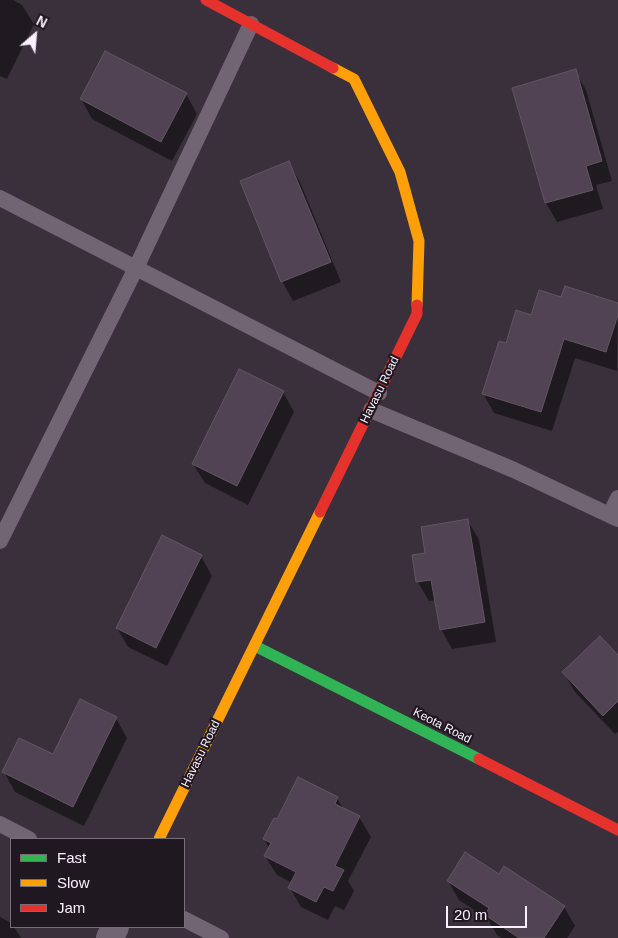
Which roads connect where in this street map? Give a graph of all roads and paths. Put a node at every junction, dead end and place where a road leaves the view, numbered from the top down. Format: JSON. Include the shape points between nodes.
{"nodes":[{"id":1,"x":206,"y":0,"type":"edge"},
{"id":2,"x":251,"y":24,"type":"junction"},
{"id":3,"x":0,"y":198,"type":"edge"},
{"id":4,"x":136,"y":268,"type":"junction"},
{"id":5,"x":379,"y":393,"type":"junction"},
{"id":6,"x":371,"y":410,"type":"junction"},
{"id":7,"x":618,"y":498,"type":"edge"},
{"id":8,"x":614,"y":517,"type":"edge"},
{"id":9,"x":0,"y":541,"type":"edge"},
{"id":10,"x":254,"y":646,"type":"junction"},
{"id":11,"x":0,"y":824,"type":"edge"},
{"id":12,"x":618,"y":830,"type":"edge"},
{"id":13,"x":27,"y":838,"type":"edge"},
{"id":14,"x":159,"y":838,"type":"edge"},
{"id":15,"x":185,"y":920,"type":"edge"},
{"id":16,"x":221,"y":938,"type":"edge"}],
"edges":[{"from":1,"to":2,"type":"street","name":"Havasu Road"},
{"from":2,"to":4,"type":"lane"},
{"from":2,"to":5,"type":"street","name":"Havasu Road","via":[[354,79],[400,172],[419,240],[418,314]]},
{"from":3,"to":4,"type":"lane"},
{"from":4,"to":5,"type":"lane"},
{"from":4,"to":9,"type":"lane"},
{"from":5,"to":6,"type":"street","name":"Havasu Road"},
{"from":6,"to":8,"type":"lane","via":[[514,470]]},
{"from":6,"to":10,"type":"street","name":"Havasu Road"},
{"from":7,"to":8,"type":"lane"},
{"from":10,"to":12,"type":"street","name":"Keota Road"},
{"from":10,"to":14,"type":"street","name":"Havasu Road"},
{"from":11,"to":13,"type":"lane"},
{"from":15,"to":16,"type":"lane"}]}
